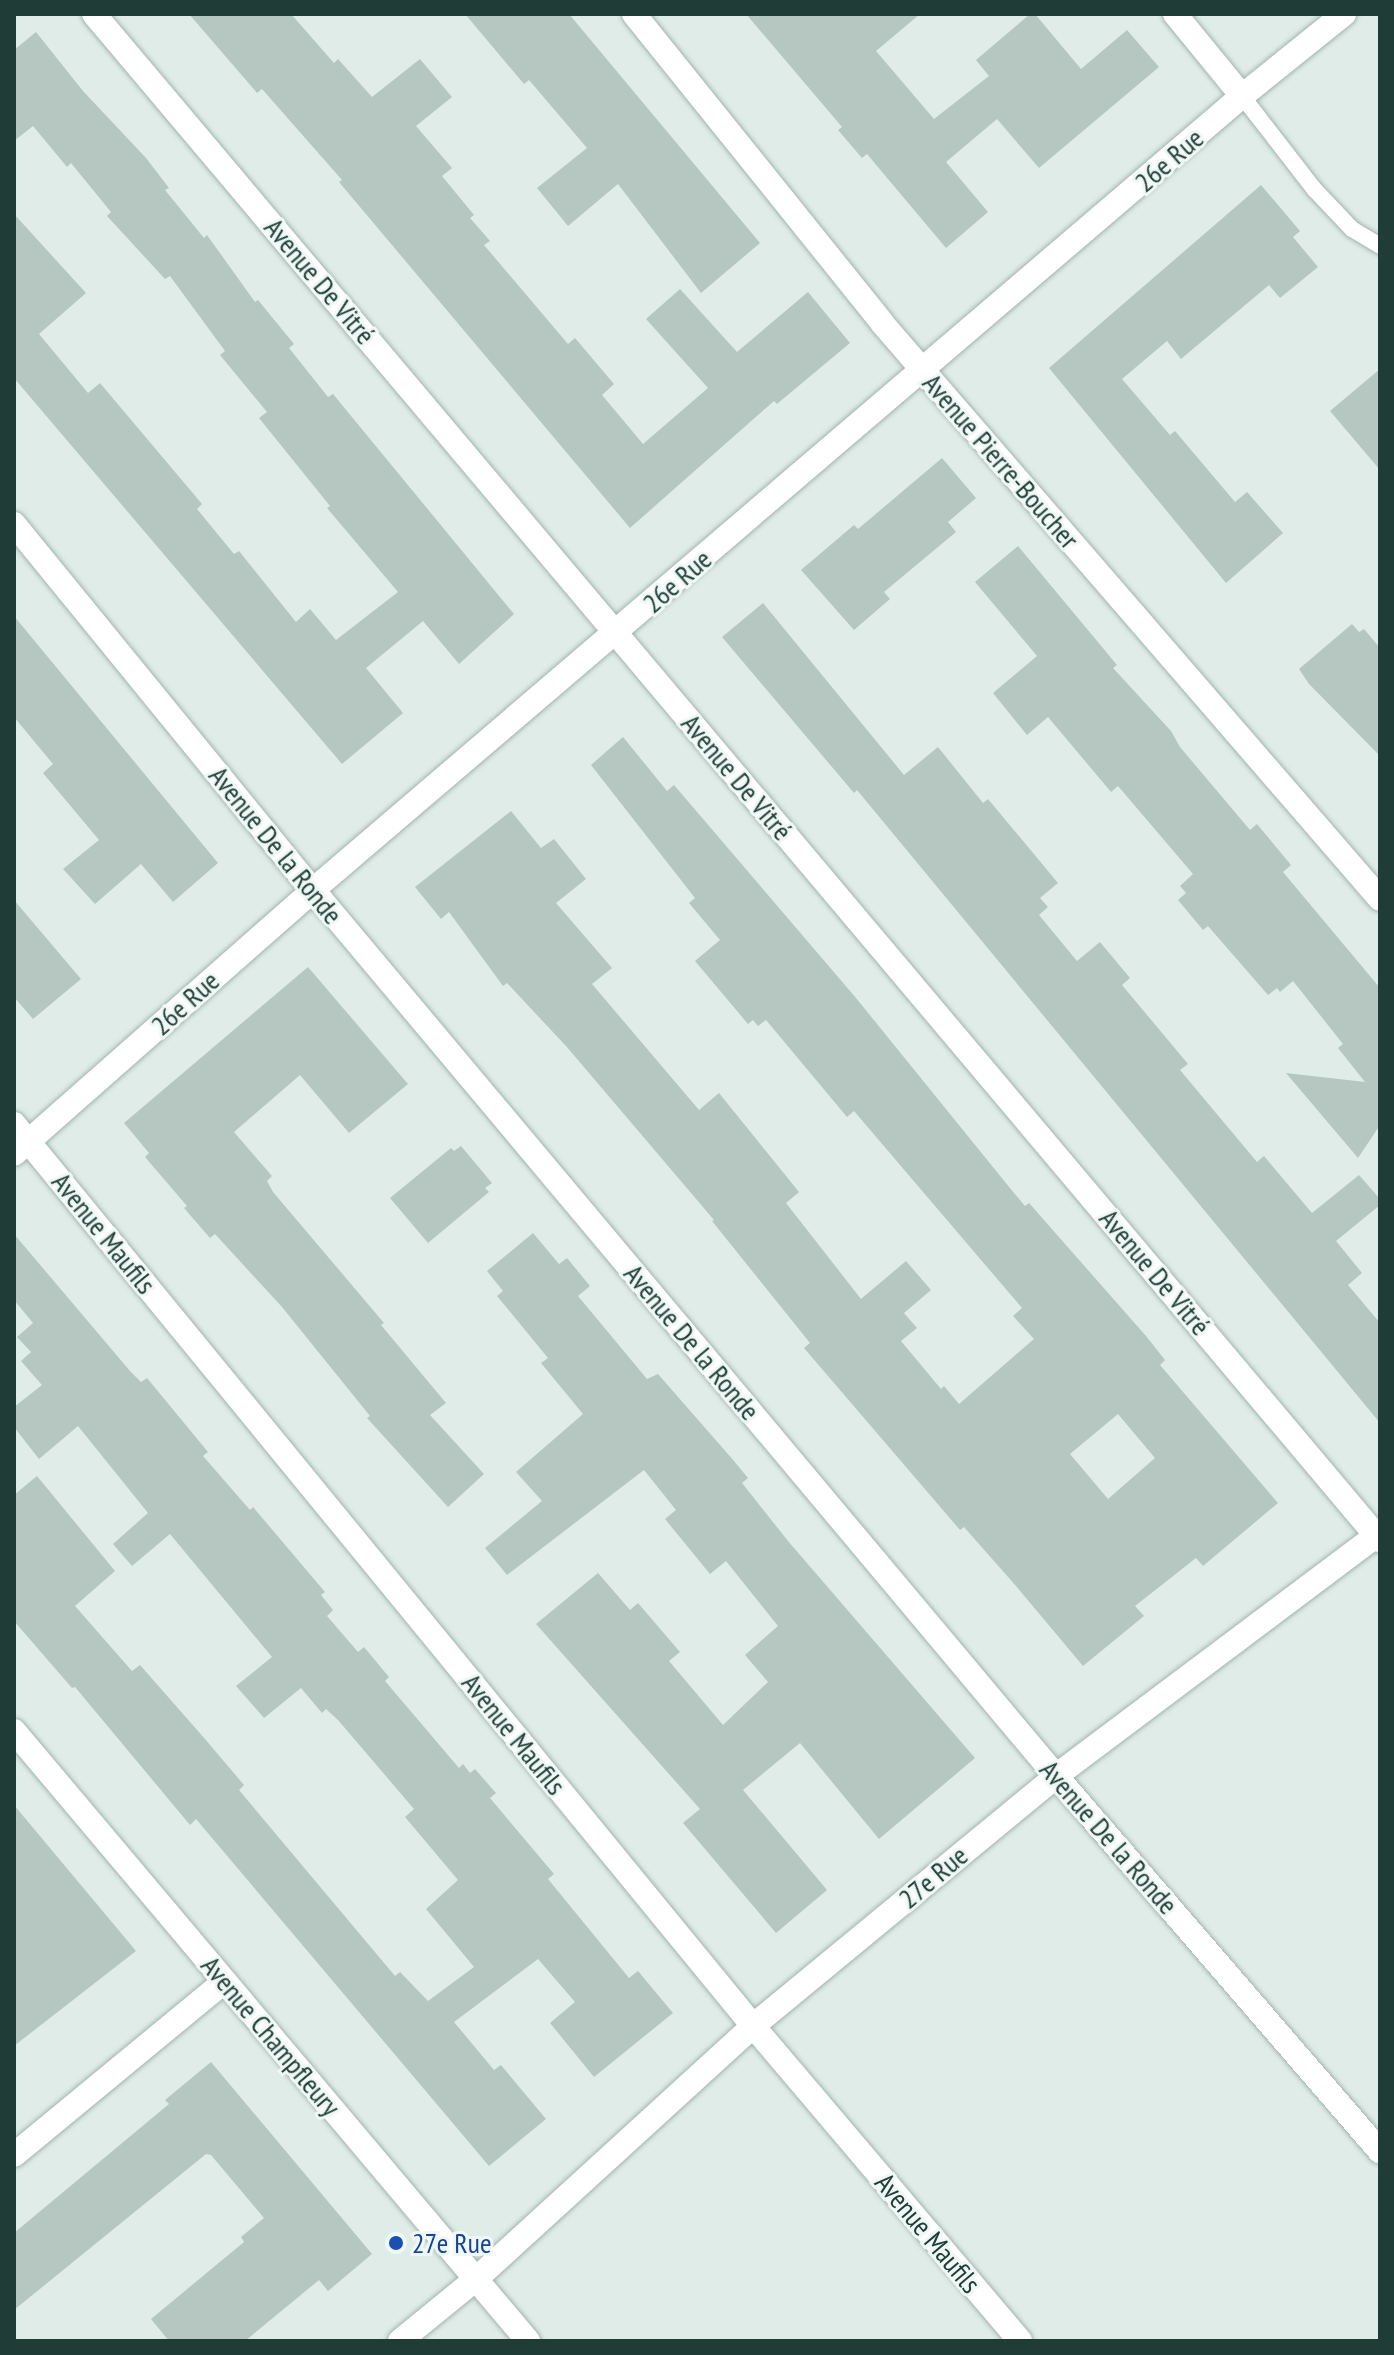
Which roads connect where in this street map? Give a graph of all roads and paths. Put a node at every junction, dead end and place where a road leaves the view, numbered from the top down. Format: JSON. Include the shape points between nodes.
{"nodes":[{"id":1,"x":94,"y":14,"type":"edge"},
{"id":2,"x":634,"y":14,"type":"edge"},
{"id":3,"x":1175,"y":14,"type":"edge"},
{"id":4,"x":1344,"y":14,"type":"edge"},
{"id":5,"x":1242,"y":96,"type":"junction"},
{"id":6,"x":1380,"y":246,"type":"edge"},
{"id":7,"x":923,"y":370,"type":"junction"},
{"id":8,"x":14,"y":524,"type":"edge"},
{"id":9,"x":616,"y":633,"type":"junction"},
{"id":10,"x":313,"y":890,"type":"junction"},
{"id":11,"x":1380,"y":899,"type":"edge"},
{"id":12,"x":19,"y":1140,"type":"edge"},
{"id":13,"x":1379,"y":1536,"type":"edge"},
{"id":14,"x":14,"y":1731,"type":"edge"},
{"id":15,"x":1056,"y":1776,"type":"junction"},
{"id":16,"x":225,"y":1981,"type":"junction"},
{"id":17,"x":753,"y":2026,"type":"junction"},
{"id":18,"x":1380,"y":2151,"type":"edge"},
{"id":19,"x":14,"y":2155,"type":"edge"},
{"id":20,"x":476,"y":2279,"type":"junction"},
{"id":21,"x":400,"y":2341,"type":"edge"},
{"id":22,"x":528,"y":2341,"type":"edge"},
{"id":23,"x":1020,"y":2341,"type":"edge"}],
"edges":[{"from":1,"to":9,"type":"street","name":"Avenue De Vitré"},
{"from":2,"to":7,"type":"street","name":"Avenue Pierre-Boucher"},
{"from":3,"to":5,"type":"street"},
{"from":4,"to":5,"type":"street","name":"26e Rue"},
{"from":5,"to":6,"type":"lane","via":[[1315,190],[1352,229]]},
{"from":5,"to":7,"type":"street","name":"26e Rue"},
{"from":7,"to":9,"type":"street","name":"26e Rue"},
{"from":7,"to":11,"type":"street","name":"Avenue Pierre-Boucher"},
{"from":8,"to":10,"type":"street","name":"Avenue De la Ronde"},
{"from":9,"to":10,"type":"street","name":"26e Rue"},
{"from":9,"to":13,"type":"street","name":"Avenue De Vitré"},
{"from":10,"to":12,"type":"street","name":"26e Rue"},
{"from":10,"to":15,"type":"street","name":"Avenue De la Ronde"},
{"from":12,"to":17,"type":"street","name":"Avenue Maufils"},
{"from":13,"to":15,"type":"street","name":"27e Rue"},
{"from":14,"to":16,"type":"street","name":"Avenue Champfleury"},
{"from":15,"to":17,"type":"street","name":"27e Rue"},
{"from":15,"to":18,"type":"street","name":"Avenue De la Ronde"},
{"from":16,"to":19,"type":"street"},
{"from":16,"to":20,"type":"street","name":"Avenue Champfleury"},
{"from":17,"to":20,"type":"street","name":"27e Rue"},
{"from":17,"to":23,"type":"street","name":"Avenue Maufils"},
{"from":20,"to":21,"type":"street","name":"27e Rue"},
{"from":20,"to":22,"type":"street","name":"Avenue Champfleury"}]}
